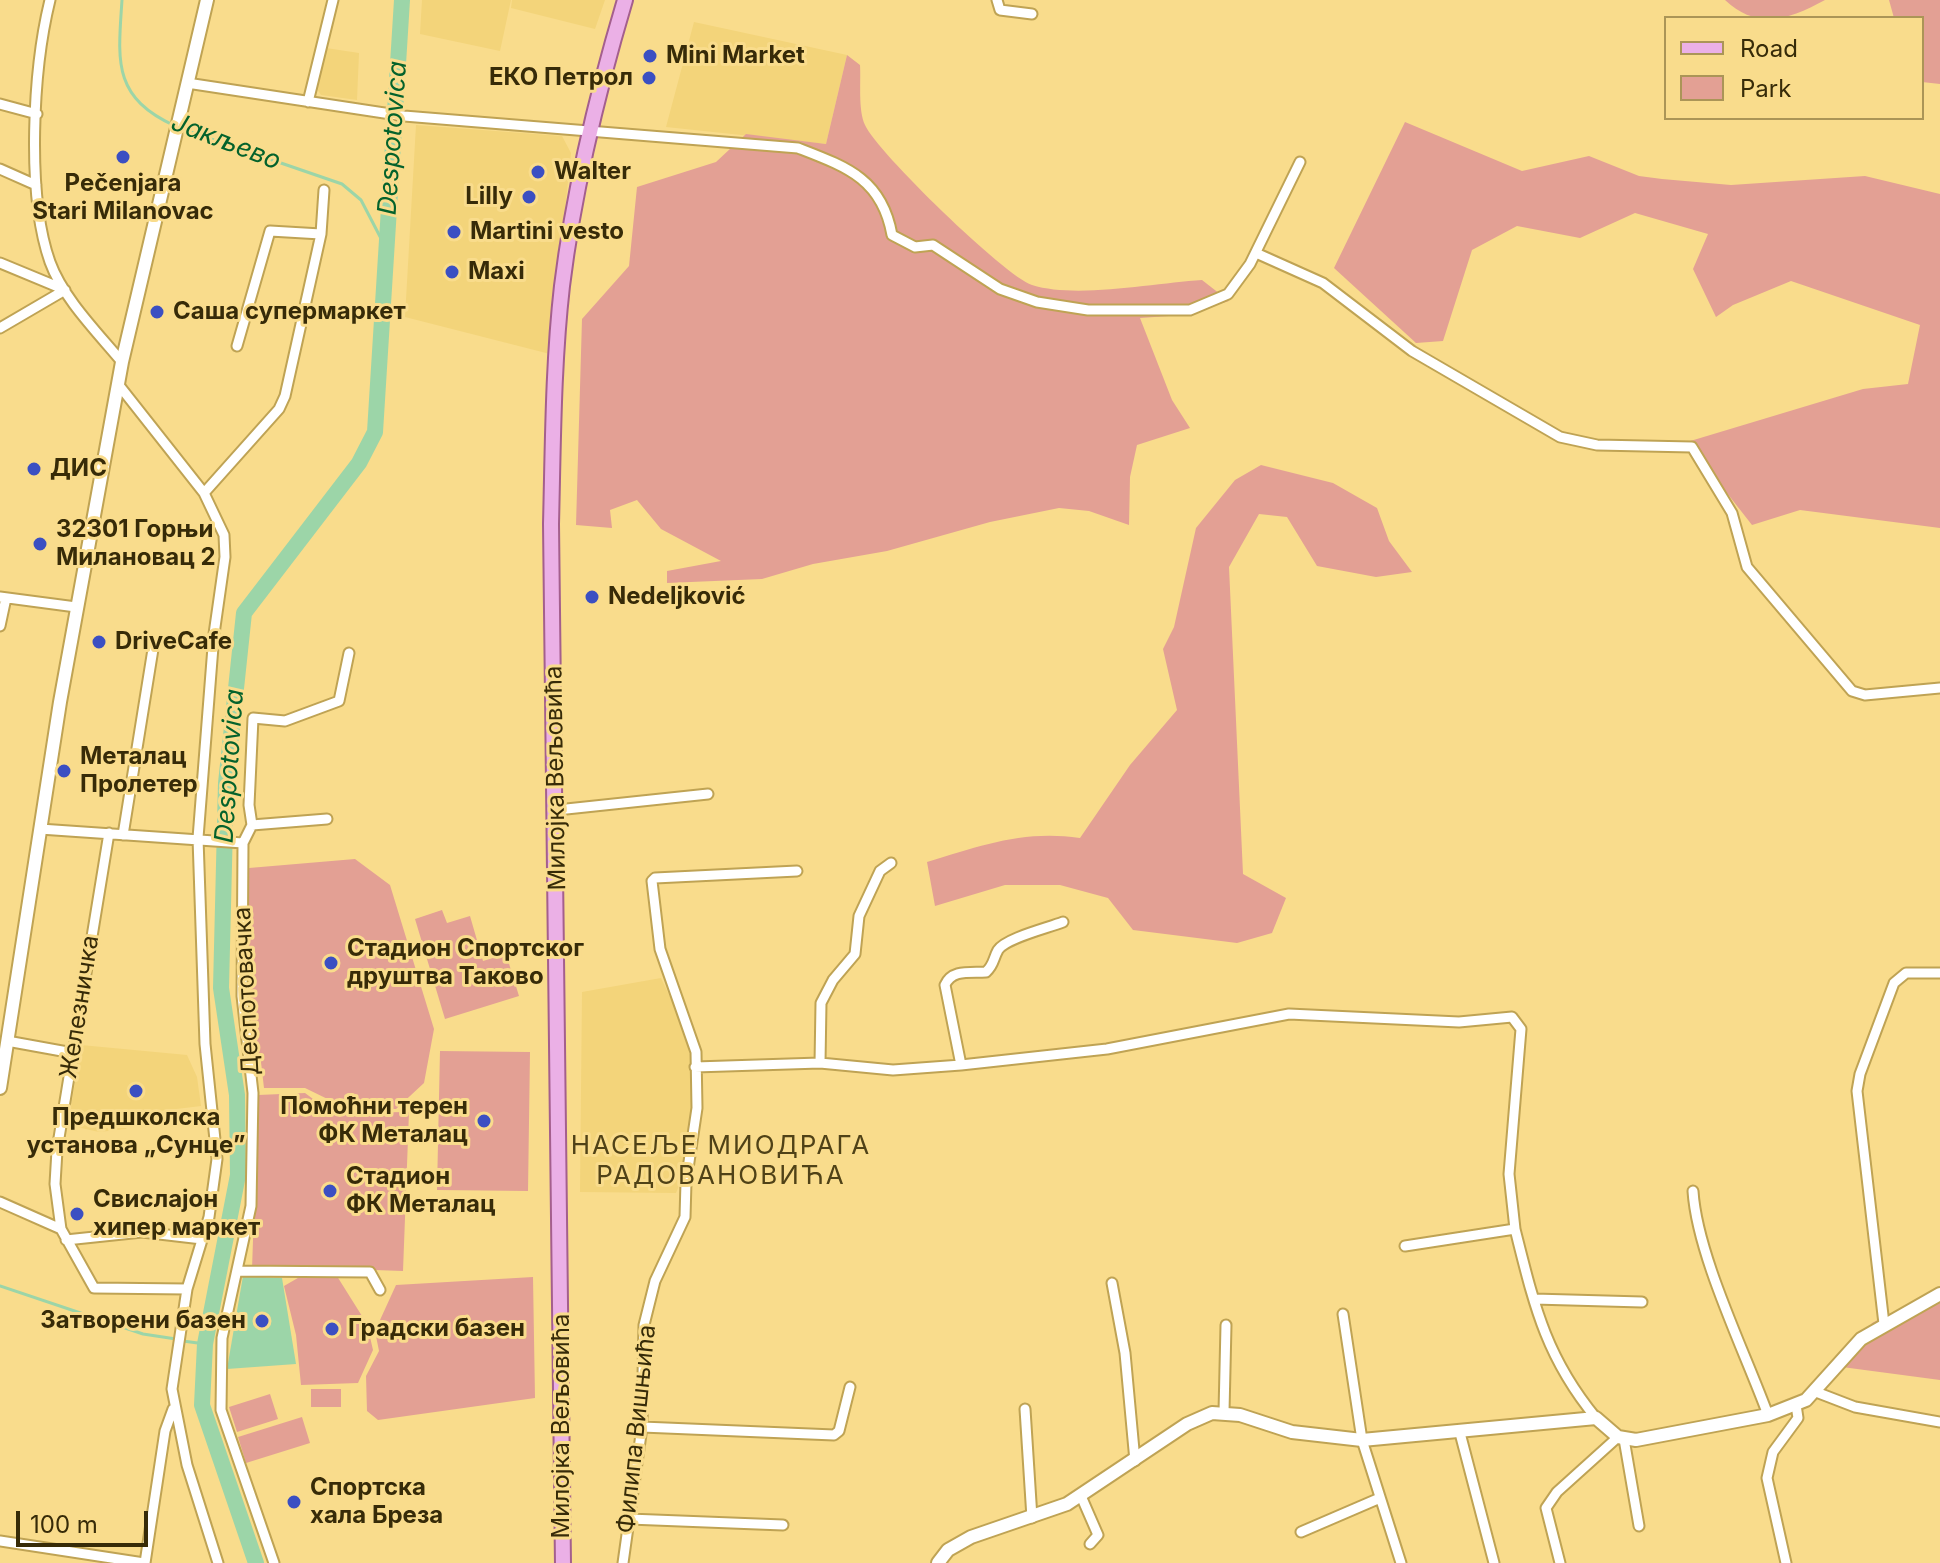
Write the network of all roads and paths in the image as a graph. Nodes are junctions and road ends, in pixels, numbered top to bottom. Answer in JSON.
{"nodes":[{"id":1,"x":50,"y":0,"type":"edge"},
{"id":2,"x":207,"y":0,"type":"edge"},
{"id":3,"x":333,"y":0,"type":"edge"},
{"id":4,"x":625,"y":0,"type":"edge"},
{"id":5,"x":997,"y":0,"type":"edge"},
{"id":6,"x":1032,"y":14,"type":"dead end"},
{"id":7,"x":187,"y":83,"type":"junction"},
{"id":8,"x":308,"y":102,"type":"junction"},
{"id":9,"x":0,"y":104,"type":"edge"},
{"id":10,"x":37,"y":114,"type":"junction"},
{"id":11,"x":588,"y":132,"type":"junction"},
{"id":12,"x":1300,"y":162,"type":"dead end"},
{"id":13,"x":0,"y":169,"type":"edge"},
{"id":14,"x":36,"y":185,"type":"junction"},
{"id":15,"x":324,"y":190,"type":"dead end"},
{"id":16,"x":321,"y":234,"type":"junction"},
{"id":17,"x":1256,"y":253,"type":"junction"},
{"id":18,"x":0,"y":263,"type":"edge"},
{"id":19,"x":65,"y":290,"type":"junction"},
{"id":20,"x":0,"y":328,"type":"edge"},
{"id":21,"x":237,"y":346,"type":"dead end"},
{"id":22,"x":122,"y":362,"type":"junction"},
{"id":23,"x":118,"y":384,"type":"junction"},
{"id":24,"x":204,"y":493,"type":"junction"},
{"id":25,"x":3,"y":598,"type":"edge"},
{"id":26,"x":76,"y":607,"type":"junction"},
{"id":27,"x":0,"y":626,"type":"edge"},
{"id":28,"x":154,"y":643,"type":"dead end"},
{"id":29,"x":349,"y":653,"type":"dead end"},
{"id":30,"x":1940,"y":688,"type":"edge"},
{"id":31,"x":708,"y":794,"type":"dead end"},
{"id":32,"x":557,"y":810,"type":"junction"},
{"id":33,"x":327,"y":819,"type":"dead end"},
{"id":34,"x":252,"y":825,"type":"junction"},
{"id":35,"x":40,"y":829,"type":"junction"},
{"id":36,"x":109,"y":833,"type":"junction"},
{"id":37,"x":123,"y":835,"type":"junction"},
{"id":38,"x":203,"y":839,"type":"junction"},
{"id":39,"x":240,"y":843,"type":"junction"},
{"id":40,"x":891,"y":863,"type":"dead end"},
{"id":41,"x":797,"y":871,"type":"dead end"},
{"id":42,"x":1063,"y":922,"type":"dead end"},
{"id":43,"x":1940,"y":973,"type":"edge"},
{"id":44,"x":4,"y":1048,"type":"edge"},
{"id":45,"x":73,"y":1053,"type":"junction"},
{"id":46,"x":820,"y":1063,"type":"junction"},
{"id":47,"x":961,"y":1065,"type":"junction"},
{"id":48,"x":695,"y":1067,"type":"junction"},
{"id":49,"x":0,"y":1088,"type":"edge"},
{"id":50,"x":1693,"y":1191,"type":"dead end"},
{"id":51,"x":0,"y":1202,"type":"edge"},
{"id":52,"x":61,"y":1229,"type":"junction"},
{"id":53,"x":1515,"y":1229,"type":"junction"},
{"id":54,"x":202,"y":1239,"type":"junction"},
{"id":55,"x":66,"y":1240,"type":"junction"},
{"id":56,"x":1405,"y":1246,"type":"dead end"},
{"id":57,"x":237,"y":1271,"type":"junction"},
{"id":58,"x":1112,"y":1283,"type":"dead end"},
{"id":59,"x":187,"y":1289,"type":"junction"},
{"id":60,"x":380,"y":1290,"type":"dead end"},
{"id":61,"x":1940,"y":1294,"type":"edge"},
{"id":62,"x":1534,"y":1299,"type":"junction"},
{"id":63,"x":1642,"y":1302,"type":"dead end"},
{"id":64,"x":1343,"y":1314,"type":"dead end"},
{"id":65,"x":1884,"y":1324,"type":"junction"},
{"id":66,"x":1226,"y":1325,"type":"dead end"},
{"id":67,"x":850,"y":1387,"type":"dead end"},
{"id":68,"x":1816,"y":1392,"type":"junction"},
{"id":69,"x":1796,"y":1405,"type":"junction"},
{"id":70,"x":174,"y":1408,"type":"junction"},
{"id":71,"x":1025,"y":1409,"type":"dead end"},
{"id":72,"x":1224,"y":1412,"type":"junction"},
{"id":73,"x":1768,"y":1415,"type":"junction"},
{"id":74,"x":1596,"y":1418,"type":"junction"},
{"id":75,"x":1940,"y":1422,"type":"edge"},
{"id":76,"x":642,"y":1427,"type":"junction"},
{"id":77,"x":1460,"y":1433,"type":"junction"},
{"id":78,"x":1621,"y":1438,"type":"junction"},
{"id":79,"x":1362,"y":1440,"type":"junction"},
{"id":80,"x":1135,"y":1461,"type":"junction"},
{"id":81,"x":1081,"y":1496,"type":"junction"},
{"id":82,"x":1380,"y":1498,"type":"junction"},
{"id":83,"x":1032,"y":1518,"type":"junction"},
{"id":84,"x":629,"y":1519,"type":"junction"},
{"id":85,"x":783,"y":1525,"type":"dead end"},
{"id":86,"x":1639,"y":1526,"type":"dead end"},
{"id":87,"x":1301,"y":1532,"type":"dead end"},
{"id":88,"x":0,"y":1541,"type":"edge"},
{"id":89,"x":1090,"y":1544,"type":"dead end"},
{"id":90,"x":145,"y":1563,"type":"edge"},
{"id":91,"x":218,"y":1563,"type":"edge"},
{"id":92,"x":274,"y":1563,"type":"edge"},
{"id":93,"x":563,"y":1563,"type":"edge"},
{"id":94,"x":623,"y":1563,"type":"edge"},
{"id":95,"x":938,"y":1563,"type":"edge"},
{"id":96,"x":1401,"y":1563,"type":"edge"},
{"id":97,"x":1494,"y":1563,"type":"edge"},
{"id":98,"x":1560,"y":1563,"type":"edge"},
{"id":99,"x":1786,"y":1563,"type":"edge"}],
"edges":[{"from":1,"to":10,"type":"street"},
{"from":2,"to":7,"type":"street"},
{"from":3,"to":8,"type":"street"},
{"from":4,"to":11,"type":"main road","name":"Милојка Вељовића"},
{"from":5,"to":6,"type":"street"},
{"from":7,"to":8,"type":"street"},
{"from":7,"to":22,"type":"street"},
{"from":8,"to":11,"type":"street"},
{"from":9,"to":10,"type":"street"},
{"from":10,"to":14,"type":"street"},
{"from":11,"to":17,"type":"street"},
{"from":11,"to":32,"type":"main road","name":"Милојка Вељовића"},
{"from":12,"to":17,"type":"street"},
{"from":13,"to":14,"type":"street"},
{"from":14,"to":19,"type":"street"},
{"from":15,"to":16,"type":"street"},
{"from":16,"to":21,"type":"street"},
{"from":16,"to":24,"type":"street"},
{"from":17,"to":30,"type":"street"},
{"from":18,"to":19,"type":"street"},
{"from":19,"to":20,"type":"street"},
{"from":19,"to":22,"type":"street"},
{"from":22,"to":23,"type":"street"},
{"from":23,"to":24,"type":"street"},
{"from":23,"to":26,"type":"street"},
{"from":24,"to":38,"type":"street"},
{"from":25,"to":26,"type":"street"},
{"from":25,"to":27,"type":"street"},
{"from":26,"to":35,"type":"street"},
{"from":28,"to":37,"type":"street"},
{"from":29,"to":34,"type":"street"},
{"from":31,"to":32,"type":"street"},
{"from":32,"to":93,"type":"main road","name":"Милојка Вељовића"},
{"from":33,"to":34,"type":"street"},
{"from":34,"to":39,"type":"street"},
{"from":35,"to":36,"type":"street"},
{"from":35,"to":44,"type":"street"},
{"from":36,"to":37,"type":"street"},
{"from":36,"to":45,"type":"street","name":"Железничка"},
{"from":37,"to":38,"type":"street"},
{"from":38,"to":39,"type":"street"},
{"from":38,"to":54,"type":"street"},
{"from":39,"to":57,"type":"street","name":"Деспотовачка"},
{"from":40,"to":46,"type":"street"},
{"from":41,"to":48,"type":"street","name":"Филипа Вишњића"},
{"from":42,"to":47,"type":"street"},
{"from":43,"to":65,"type":"street"},
{"from":44,"to":45,"type":"street"},
{"from":44,"to":49,"type":"street"},
{"from":45,"to":52,"type":"street","name":"Железничка"},
{"from":46,"to":47,"type":"street"},
{"from":46,"to":48,"type":"street"},
{"from":47,"to":53,"type":"street"},
{"from":48,"to":76,"type":"street","name":"Филипа Вишњића"},
{"from":50,"to":73,"type":"street"},
{"from":51,"to":52,"type":"street"},
{"from":52,"to":55,"type":"street","name":"Железничка"},
{"from":53,"to":56,"type":"street"},
{"from":53,"to":62,"type":"street"},
{"from":54,"to":55,"type":"street"},
{"from":54,"to":59,"type":"street"},
{"from":55,"to":59,"type":"street","name":"Железничка"},
{"from":57,"to":60,"type":"street"},
{"from":57,"to":92,"type":"street","name":"Деспотовачка"},
{"from":58,"to":80,"type":"street"},
{"from":59,"to":70,"type":"street"},
{"from":61,"to":65,"type":"street"},
{"from":62,"to":63,"type":"street"},
{"from":62,"to":74,"type":"street"},
{"from":64,"to":79,"type":"street"},
{"from":65,"to":68,"type":"street"},
{"from":66,"to":72,"type":"street"},
{"from":67,"to":76,"type":"street"},
{"from":68,"to":69,"type":"street"},
{"from":68,"to":75,"type":"street"},
{"from":69,"to":73,"type":"street"},
{"from":69,"to":99,"type":"street"},
{"from":70,"to":90,"type":"street"},
{"from":70,"to":91,"type":"street"},
{"from":71,"to":83,"type":"street"},
{"from":72,"to":79,"type":"street"},
{"from":72,"to":80,"type":"street"},
{"from":73,"to":78,"type":"street"},
{"from":74,"to":77,"type":"street"},
{"from":74,"to":78,"type":"street"},
{"from":76,"to":84,"type":"street","name":"Филипа Вишњића"},
{"from":77,"to":79,"type":"street"},
{"from":77,"to":97,"type":"street"},
{"from":78,"to":86,"type":"street"},
{"from":78,"to":98,"type":"street"},
{"from":79,"to":82,"type":"street"},
{"from":80,"to":81,"type":"street"},
{"from":81,"to":83,"type":"street"},
{"from":81,"to":89,"type":"street"},
{"from":82,"to":87,"type":"street"},
{"from":82,"to":96,"type":"street"},
{"from":83,"to":95,"type":"street"},
{"from":84,"to":85,"type":"street"},
{"from":84,"to":94,"type":"street","name":"Филипа Вишњића"},
{"from":88,"to":90,"type":"street"}]}
